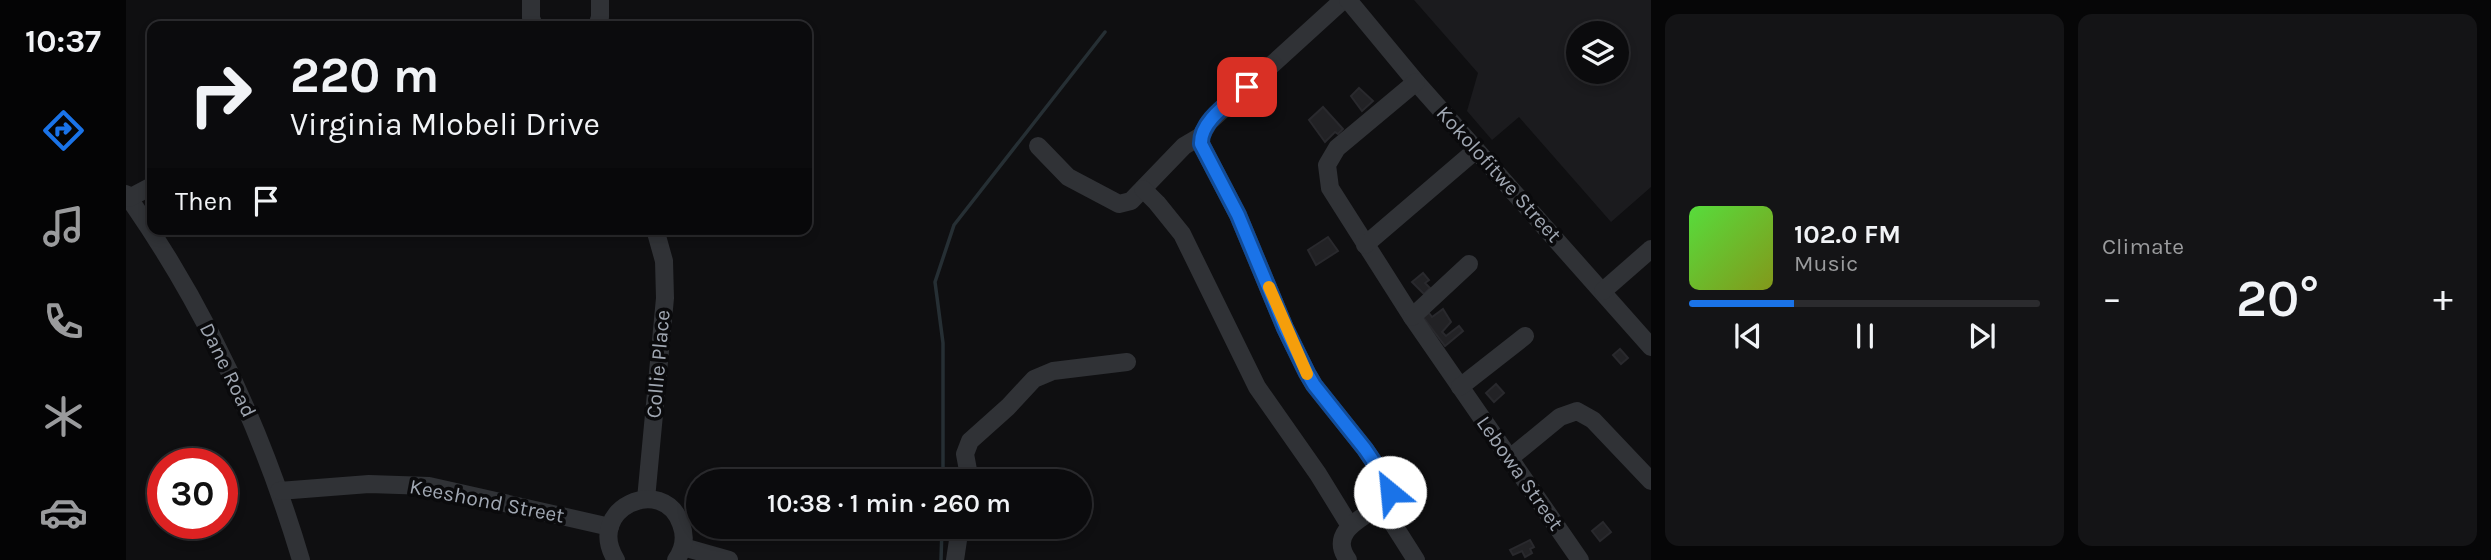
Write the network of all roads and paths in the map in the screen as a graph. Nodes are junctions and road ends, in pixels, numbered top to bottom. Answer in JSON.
{"nodes":[{"id":1,"x":531,"y":0,"type":"edge"},
{"id":2,"x":600,"y":0,"type":"edge"},
{"id":3,"x":1345,"y":0,"type":"edge"},
{"id":4,"x":532,"y":21,"type":"edge"},
{"id":5,"x":599,"y":21,"type":"edge"},
{"id":6,"x":1416,"y":82,"type":"junction"},
{"id":7,"x":1201,"y":136,"type":"junction"},
{"id":8,"x":1038,"y":146,"type":"dead end"},
{"id":9,"x":1476,"y":150,"type":"junction"},
{"id":10,"x":147,"y":188,"type":"edge"},
{"id":11,"x":1143,"y":189,"type":"junction"},
{"id":12,"x":127,"y":196,"type":"edge"},
{"id":13,"x":147,"y":225,"type":"edge"},
{"id":14,"x":154,"y":235,"type":"edge"},
{"id":15,"x":657,"y":235,"type":"edge"},
{"id":16,"x":1365,"y":244,"type":"junction"},
{"id":17,"x":1651,"y":249,"type":"edge"},
{"id":18,"x":1469,"y":264,"type":"dead end"},
{"id":19,"x":1603,"y":290,"type":"junction"},
{"id":20,"x":1412,"y":317,"type":"junction"},
{"id":21,"x":1525,"y":335,"type":"dead end"},
{"id":22,"x":1651,"y":346,"type":"edge"},
{"id":23,"x":1127,"y":362,"type":"dead end"},
{"id":24,"x":1460,"y":387,"type":"junction"},
{"id":25,"x":1510,"y":458,"type":"junction"},
{"id":26,"x":968,"y":469,"type":"edge"},
{"id":27,"x":1651,"y":481,"type":"edge"},
{"id":28,"x":279,"y":491,"type":"junction"},
{"id":29,"x":646,"y":499,"type":"junction"},
{"id":30,"x":1381,"y":505,"type":"junction"},
{"id":31,"x":1350,"y":526,"type":"junction"},
{"id":32,"x":610,"y":527,"type":"junction"},
{"id":33,"x":958,"y":539,"type":"edge"},
{"id":34,"x":680,"y":554,"type":"edge"},
{"id":35,"x":300,"y":560,"type":"edge"},
{"id":36,"x":616,"y":560,"type":"edge"},
{"id":37,"x":730,"y":560,"type":"edge"},
{"id":38,"x":955,"y":560,"type":"edge"},
{"id":39,"x":1348,"y":560,"type":"edge"},
{"id":40,"x":1416,"y":560,"type":"edge"},
{"id":41,"x":1580,"y":560,"type":"edge"}],
"edges":[{"from":1,"to":4,"type":"street"},
{"from":2,"to":5,"type":"street"},
{"from":3,"to":6,"type":"street","name":"Kokolofitwe Street"},
{"from":3,"to":7,"type":"street"},
{"from":6,"to":9,"type":"street","name":"Kokolofitwe Street"},
{"from":6,"to":16,"type":"street","name":"Lebowa Street"},
{"from":7,"to":11,"type":"street"},
{"from":7,"to":30,"type":"street"},
{"from":8,"to":11,"type":"street"},
{"from":9,"to":16,"type":"street"},
{"from":9,"to":19,"type":"street","name":"Kokolofitwe Street"},
{"from":10,"to":12,"type":"street"},
{"from":11,"to":31,"type":"street"},
{"from":12,"to":13,"type":"street","name":"Dane Road"},
{"from":14,"to":28,"type":"street","name":"Dane Road"},
{"from":15,"to":29,"type":"street","name":"Collie Place"},
{"from":16,"to":20,"type":"street","name":"Lebowa Street"},
{"from":17,"to":19,"type":"street"},
{"from":18,"to":20,"type":"street"},
{"from":19,"to":22,"type":"street","name":"Kokolofitwe Street"},
{"from":20,"to":24,"type":"street","name":"Lebowa Street"},
{"from":21,"to":24,"type":"street"},
{"from":23,"to":26,"type":"street"},
{"from":24,"to":25,"type":"street","name":"Lebowa Street"},
{"from":25,"to":27,"type":"street"},
{"from":25,"to":41,"type":"street","name":"Lebowa Street"},
{"from":28,"to":32,"type":"street","name":"Keeshond Street"},
{"from":28,"to":35,"type":"street","name":"Dane Road"},
{"from":29,"to":32,"type":"street"},
{"from":29,"to":34,"type":"street"},
{"from":30,"to":31,"type":"street"},
{"from":30,"to":40,"type":"street"},
{"from":31,"to":39,"type":"street"},
{"from":32,"to":36,"type":"street"},
{"from":33,"to":38,"type":"street"},
{"from":34,"to":37,"type":"street"}]}
